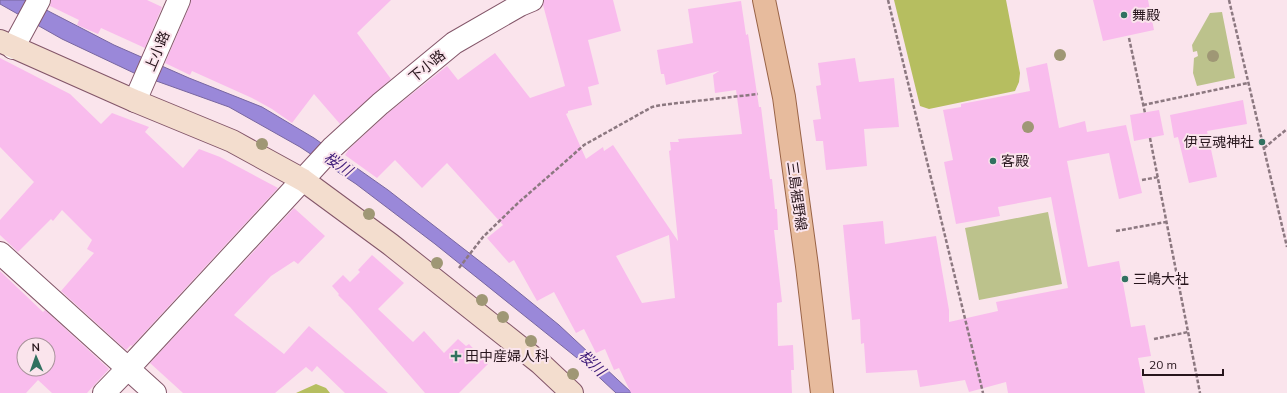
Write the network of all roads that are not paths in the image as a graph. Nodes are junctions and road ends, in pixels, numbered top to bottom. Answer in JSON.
{"nodes":[{"id":1,"x":39,"y":0,"type":"edge"},
{"id":2,"x":179,"y":0,"type":"edge"},
{"id":3,"x":532,"y":0,"type":"edge"},
{"id":4,"x":764,"y":0,"type":"edge"},
{"id":5,"x":7,"y":44,"type":"edge"},
{"id":6,"x":135,"y":101,"type":"junction"},
{"id":7,"x":303,"y":180,"type":"junction"},
{"id":8,"x":0,"y":253,"type":"edge"},
{"id":9,"x":127,"y":369,"type":"junction"},
{"id":10,"x":104,"y":393,"type":"edge"},
{"id":11,"x":155,"y":393,"type":"edge"},
{"id":12,"x":572,"y":393,"type":"edge"},
{"id":13,"x":822,"y":393,"type":"edge"}],
"edges":[{"from":1,"to":5,"type":"street"},
{"from":2,"to":6,"type":"street","name":"上小路"},
{"from":3,"to":7,"type":"street","name":"下小路"},
{"from":4,"to":13,"type":"main road","name":"三島裾野線"},
{"from":5,"to":6,"type":"street"},
{"from":6,"to":7,"type":"street"},
{"from":7,"to":9,"type":"street","name":"下小路"},
{"from":7,"to":12,"type":"street"},
{"from":8,"to":9,"type":"street"},
{"from":9,"to":10,"type":"street","name":"下小路"},
{"from":9,"to":11,"type":"street"}]}
